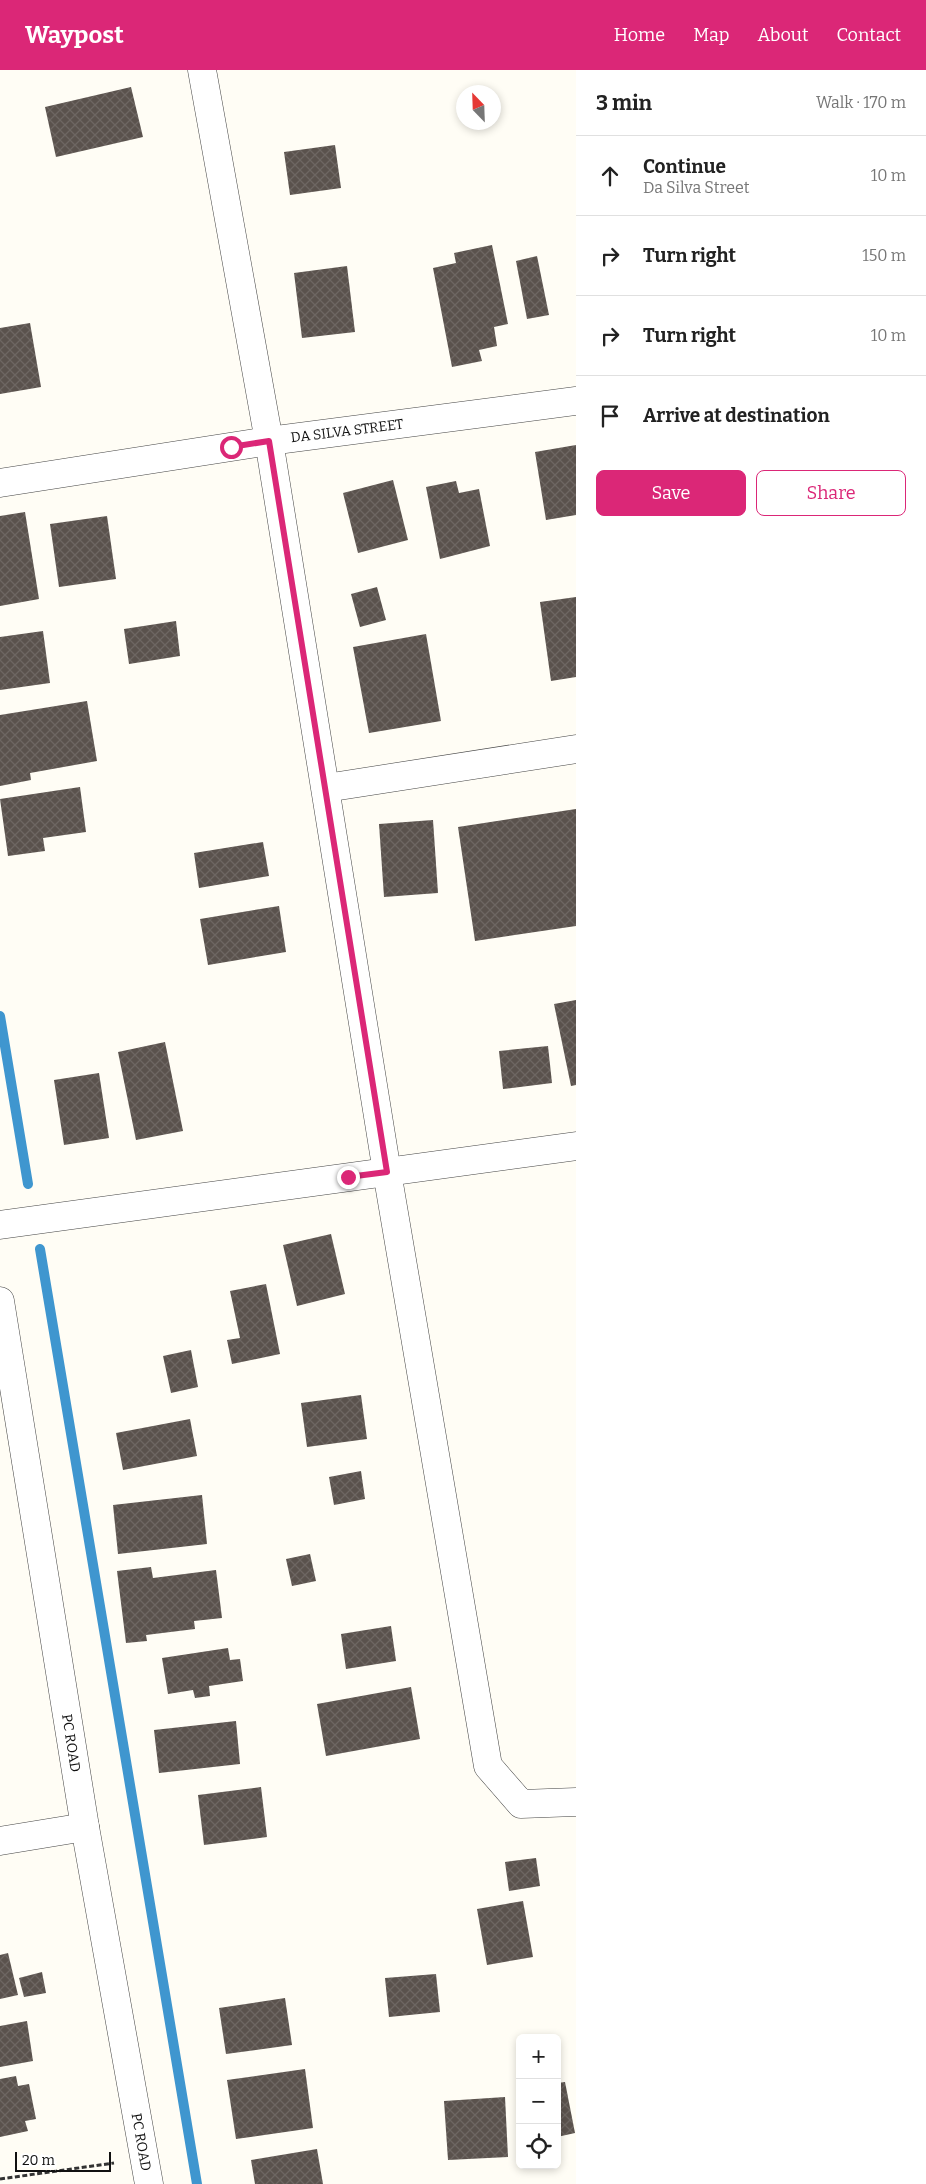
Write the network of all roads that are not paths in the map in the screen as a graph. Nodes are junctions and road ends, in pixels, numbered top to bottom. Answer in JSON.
{"nodes":[{"id":1,"x":202,"y":70,"type":"edge"},
{"id":2,"x":576,"y":401,"type":"edge"},
{"id":3,"x":269,"y":441,"type":"junction"},
{"id":4,"x":0,"y":483,"type":"edge"},
{"id":5,"x":576,"y":749,"type":"edge"},
{"id":6,"x":326,"y":788,"type":"junction"},
{"id":7,"x":576,"y":1146,"type":"edge"},
{"id":8,"x":387,"y":1172,"type":"junction"},
{"id":9,"x":0,"y":1225,"type":"edge"},
{"id":10,"x":0,"y":1301,"type":"edge"},
{"id":11,"x":576,"y":1802,"type":"edge"},
{"id":12,"x":85,"y":1827,"type":"junction"},
{"id":13,"x":0,"y":1841,"type":"edge"},
{"id":14,"x":146,"y":2171,"type":"edge"}],
"edges":[{"from":1,"to":3,"type":"street"},
{"from":2,"to":3,"type":"street","name":"DA SILVA STREET"},
{"from":3,"to":4,"type":"street","name":"DA SILVA STREET"},
{"from":3,"to":6,"type":"street"},
{"from":5,"to":6,"type":"street"},
{"from":6,"to":8,"type":"street"},
{"from":7,"to":8,"type":"street"},
{"from":8,"to":9,"type":"street"},
{"from":8,"to":11,"type":"street"},
{"from":10,"to":12,"type":"street","name":"PC ROAD"},
{"from":12,"to":13,"type":"street"},
{"from":12,"to":14,"type":"street","name":"PC ROAD"}]}
